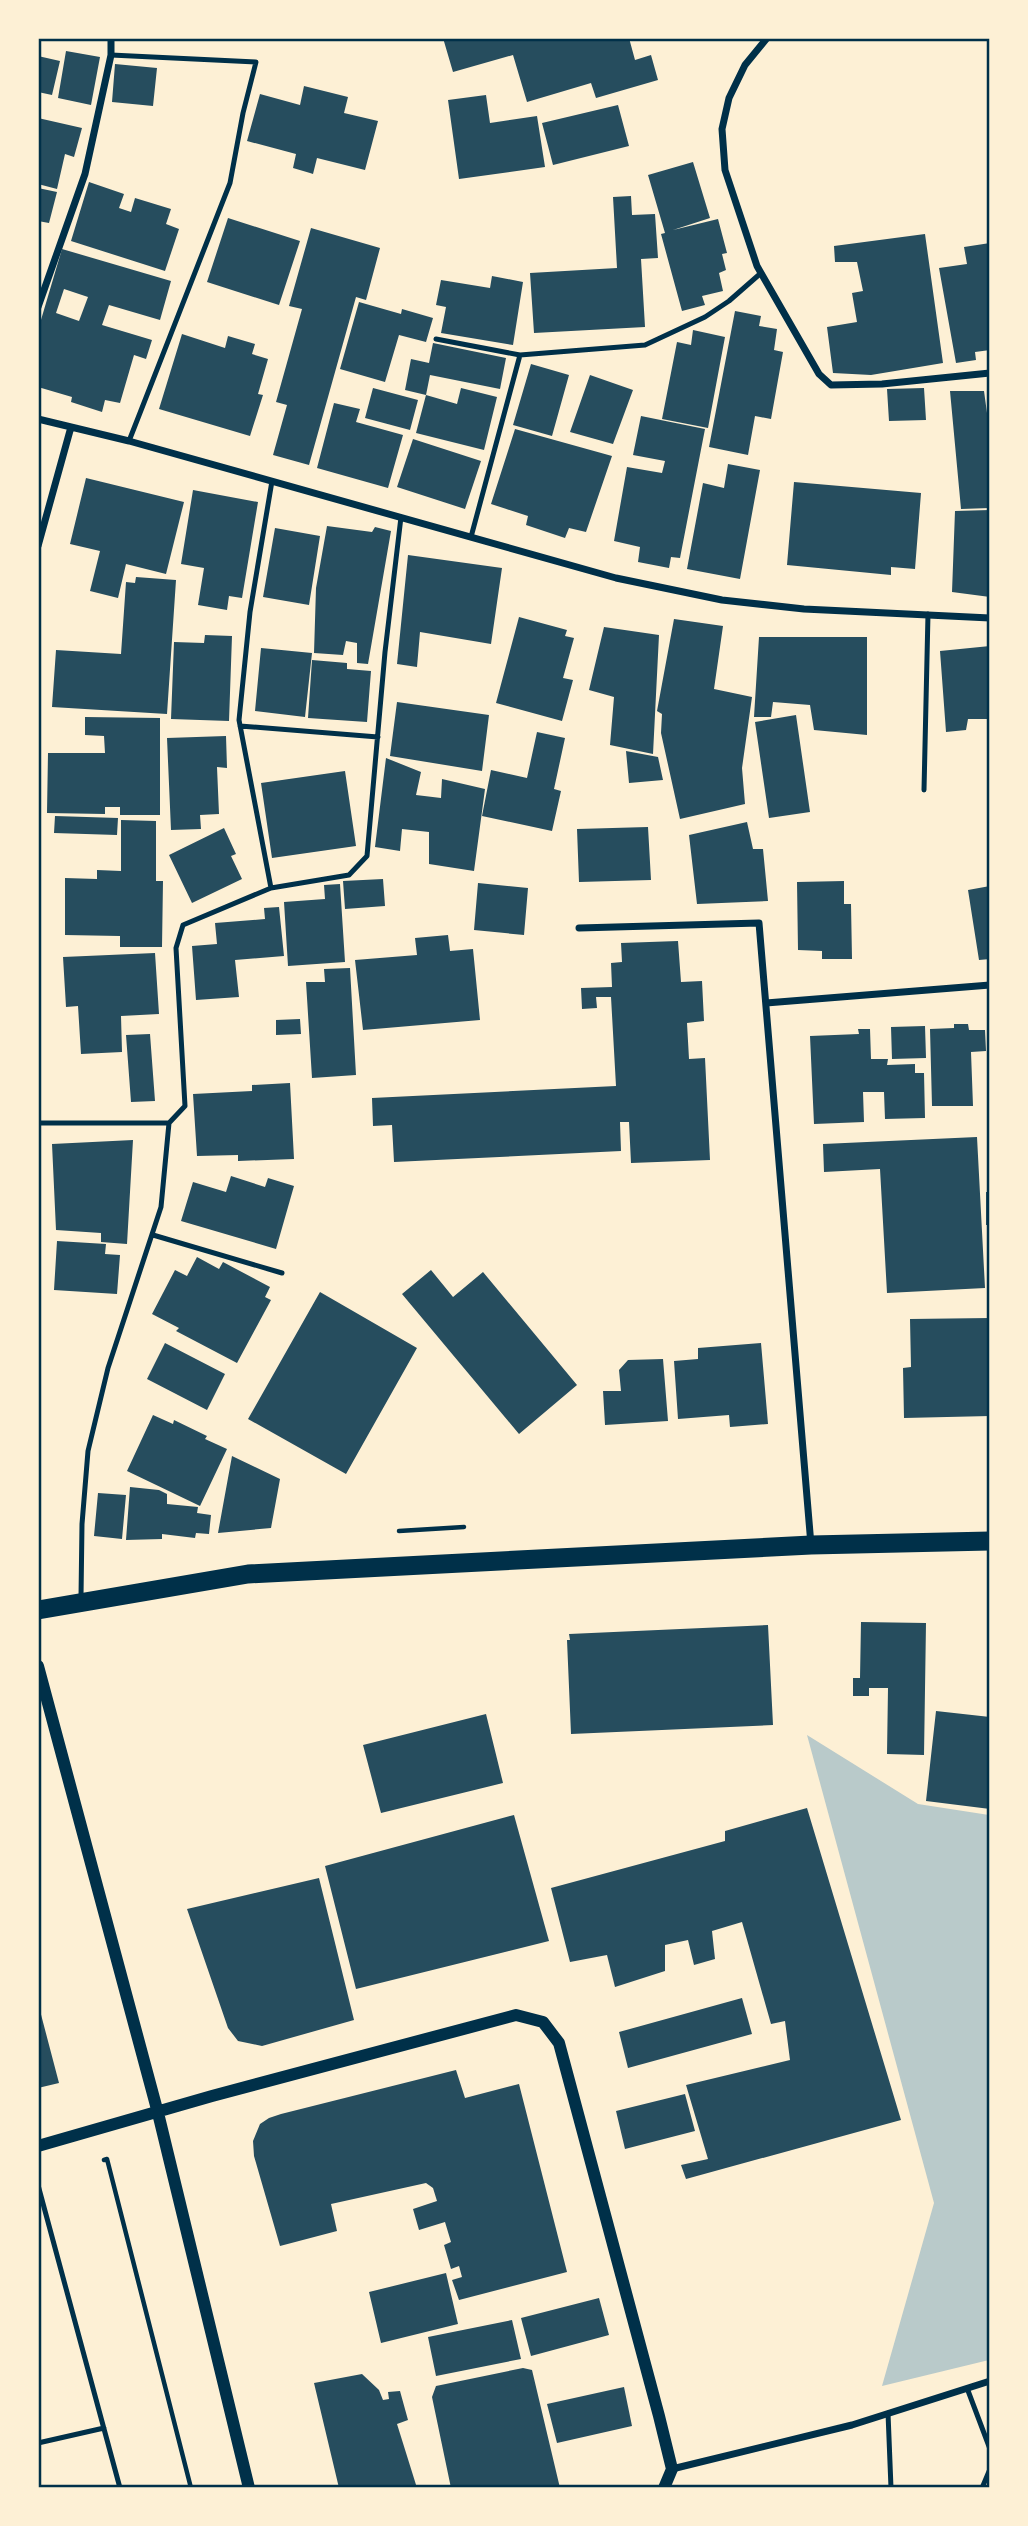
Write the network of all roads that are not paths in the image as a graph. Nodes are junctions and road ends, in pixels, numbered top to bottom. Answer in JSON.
{"nodes":[{"id":1,"x":111,"y":38,"type":"edge"},
{"id":2,"x":753,"y":38,"type":"edge"},
{"id":3,"x":767,"y":38,"type":"edge"},
{"id":4,"x":761,"y":45,"type":"junction"},
{"id":5,"x":111,"y":55,"type":"junction"},
{"id":6,"x":761,"y":273,"type":"junction"},
{"id":7,"x":38,"y":307,"type":"edge"},
{"id":8,"x":436,"y":339,"type":"dead end"},
{"id":9,"x":520,"y":355,"type":"junction"},
{"id":10,"x":989,"y":373,"type":"edge"},
{"id":11,"x":38,"y":419,"type":"edge"},
{"id":12,"x":71,"y":427,"type":"junction"},
{"id":13,"x":130,"y":440,"type":"junction"},
{"id":14,"x":272,"y":481,"type":"junction"},
{"id":15,"x":401,"y":517,"type":"junction"},
{"id":16,"x":471,"y":537,"type":"junction"},
{"id":17,"x":38,"y":546,"type":"edge"},
{"id":18,"x":928,"y":614,"type":"junction"},
{"id":19,"x":989,"y":618,"type":"edge"},
{"id":20,"x":240,"y":726,"type":"junction"},
{"id":21,"x":378,"y":737,"type":"junction"},
{"id":22,"x":924,"y":790,"type":"dead end"},
{"id":23,"x":271,"y":888,"type":"junction"},
{"id":24,"x":579,"y":928,"type":"dead end"},
{"id":25,"x":989,"y":985,"type":"edge"},
{"id":26,"x":766,"y":1003,"type":"junction"},
{"id":27,"x":38,"y":1123,"type":"edge"},
{"id":28,"x":169,"y":1123,"type":"junction"},
{"id":29,"x":153,"y":1235,"type":"junction"},
{"id":30,"x":282,"y":1273,"type":"dead end"},
{"id":31,"x":989,"y":1541,"type":"edge"},
{"id":32,"x":811,"y":1545,"type":"junction"},
{"id":33,"x":81,"y":1602,"type":"junction"},
{"id":34,"x":38,"y":1610,"type":"edge"},
{"id":35,"x":38,"y":1666,"type":"edge"},
{"id":36,"x":158,"y":2113,"type":"junction"},
{"id":37,"x":38,"y":2146,"type":"edge"},
{"id":38,"x":38,"y":2185,"type":"edge"},
{"id":39,"x":989,"y":2381,"type":"edge"},
{"id":40,"x":967,"y":2388,"type":"junction"},
{"id":41,"x":888,"y":2413,"type":"junction"},
{"id":42,"x":104,"y":2428,"type":"junction"},
{"id":43,"x":38,"y":2443,"type":"edge"},
{"id":44,"x":989,"y":2449,"type":"edge"},
{"id":45,"x":672,"y":2469,"type":"junction"},
{"id":46,"x":989,"y":2469,"type":"edge"},
{"id":47,"x":120,"y":2487,"type":"edge"},
{"id":48,"x":249,"y":2487,"type":"edge"},
{"id":49,"x":664,"y":2487,"type":"edge"},
{"id":50,"x":891,"y":2487,"type":"edge"},
{"id":51,"x":982,"y":2487,"type":"edge"}],
"edges":[{"from":1,"to":5,"type":"street"},
{"from":2,"to":4,"type":"street"},
{"from":3,"to":4,"type":"street"},
{"from":4,"to":6,"type":"street"},
{"from":5,"to":7,"type":"street"},
{"from":5,"to":13,"type":"lane"},
{"from":6,"to":9,"type":"lane"},
{"from":6,"to":10,"type":"street"},
{"from":8,"to":9,"type":"lane"},
{"from":9,"to":16,"type":"lane"},
{"from":11,"to":12,"type":"street"},
{"from":12,"to":13,"type":"street"},
{"from":12,"to":17,"type":"street"},
{"from":13,"to":14,"type":"street"},
{"from":14,"to":15,"type":"street"},
{"from":14,"to":20,"type":"lane"},
{"from":15,"to":16,"type":"street"},
{"from":15,"to":21,"type":"lane"},
{"from":16,"to":18,"type":"street"},
{"from":18,"to":19,"type":"street"},
{"from":18,"to":22,"type":"lane"},
{"from":20,"to":21,"type":"lane"},
{"from":20,"to":23,"type":"lane"},
{"from":21,"to":23,"type":"lane"},
{"from":23,"to":28,"type":"lane"},
{"from":24,"to":26,"type":"street"},
{"from":25,"to":26,"type":"street"},
{"from":26,"to":32,"type":"street"},
{"from":27,"to":28,"type":"lane"},
{"from":28,"to":29,"type":"lane"},
{"from":29,"to":30,"type":"lane"},
{"from":29,"to":33,"type":"lane"},
{"from":31,"to":32,"type":"highway"},
{"from":32,"to":33,"type":"highway"},
{"from":33,"to":34,"type":"highway"},
{"from":35,"to":36,"type":"street"},
{"from":36,"to":37,"type":"street"},
{"from":36,"to":45,"type":"street"},
{"from":36,"to":48,"type":"street"},
{"from":38,"to":42,"type":"lane"},
{"from":39,"to":40,"type":"street"},
{"from":40,"to":41,"type":"street"},
{"from":40,"to":44,"type":"lane"},
{"from":41,"to":45,"type":"street"},
{"from":41,"to":50,"type":"lane"},
{"from":42,"to":43,"type":"lane"},
{"from":42,"to":47,"type":"lane"},
{"from":45,"to":49,"type":"street"},
{"from":46,"to":51,"type":"lane"}]}
